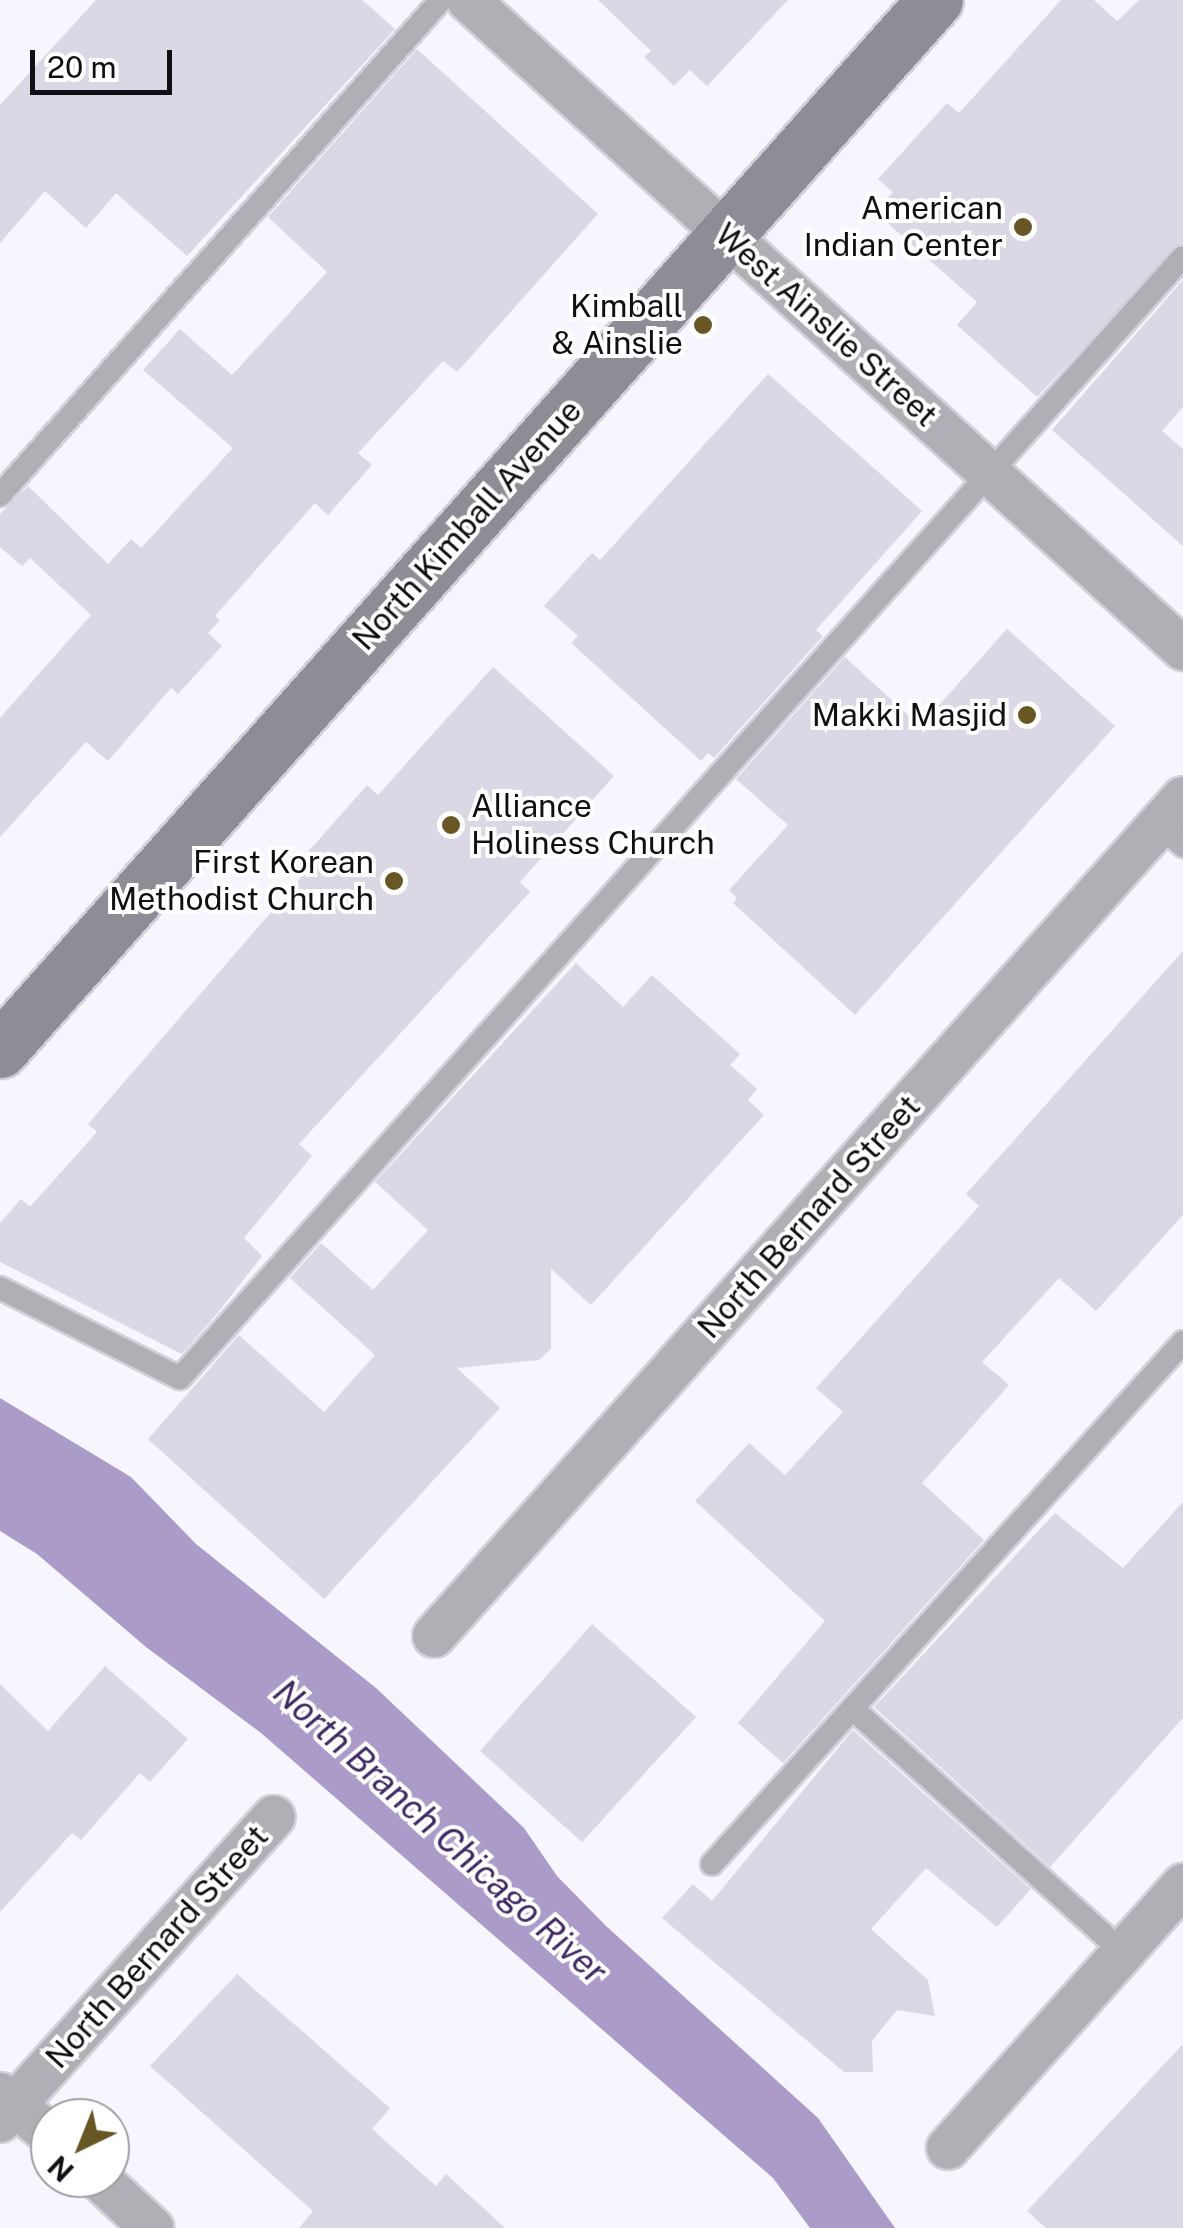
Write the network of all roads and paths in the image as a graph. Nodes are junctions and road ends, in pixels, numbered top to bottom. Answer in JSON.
{"nodes":[{"id":1,"x":441,"y":0,"type":"edge"},
{"id":2,"x":468,"y":0,"type":"edge"},
{"id":3,"x":935,"y":0,"type":"edge"},
{"id":4,"x":726,"y":234,"type":"junction"},
{"id":5,"x":1183,"y":257,"type":"edge"},
{"id":6,"x":990,"y":474,"type":"junction"},
{"id":7,"x":0,"y":496,"type":"edge"},
{"id":8,"x":1183,"y":649,"type":"edge"},
{"id":9,"x":1175,"y":823,"type":"edge"},
{"id":10,"x":0,"y":1050,"type":"edge"},
{"id":11,"x":0,"y":1288,"type":"edge"},
{"id":12,"x":1183,"y":1342,"type":"edge"},
{"id":13,"x":434,"y":1636,"type":"dead end"},
{"id":14,"x":852,"y":1709,"type":"junction"},
{"id":15,"x":274,"y":1817,"type":"dead end"},
{"id":16,"x":712,"y":1864,"type":"dead end"},
{"id":17,"x":1183,"y":1885,"type":"edge"},
{"id":18,"x":1123,"y":1952,"type":"junction"},
{"id":19,"x":5,"y":2106,"type":"edge"},
{"id":20,"x":30,"y":2122,"type":"edge"},
{"id":21,"x":948,"y":2148,"type":"dead end"},
{"id":22,"x":120,"y":2198,"type":"edge"},
{"id":23,"x":152,"y":2228,"type":"edge"}],
"edges":[{"from":1,"to":7,"type":"lane"},
{"from":2,"to":4,"type":"street","name":"West Ainslie Street"},
{"from":3,"to":4,"type":"street","name":"North Kimball Avenue"},
{"from":4,"to":6,"type":"street","name":"West Ainslie Street"},
{"from":4,"to":10,"type":"street","name":"North Kimball Avenue"},
{"from":5,"to":6,"type":"lane"},
{"from":6,"to":8,"type":"street","name":"West Ainslie Street"},
{"from":6,"to":11,"type":"lane"},
{"from":9,"to":13,"type":"street","name":"North Bernard Street"},
{"from":12,"to":14,"type":"lane"},
{"from":14,"to":16,"type":"lane"},
{"from":14,"to":18,"type":"lane"},
{"from":15,"to":19,"type":"street","name":"North Bernard Street"},
{"from":17,"to":18,"type":"street"},
{"from":18,"to":21,"type":"street"},
{"from":19,"to":20,"type":"street"},
{"from":22,"to":23,"type":"street"}]}
